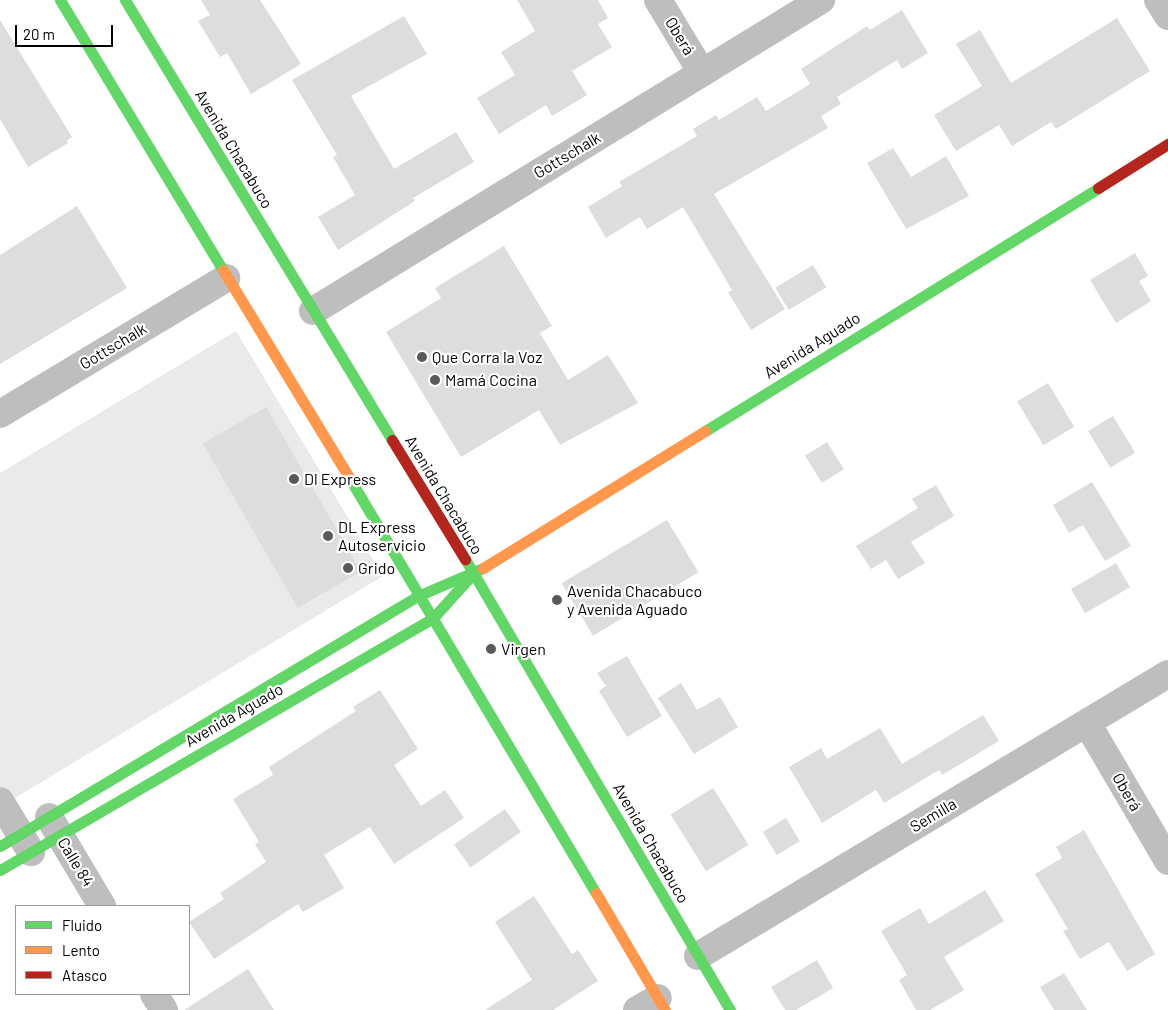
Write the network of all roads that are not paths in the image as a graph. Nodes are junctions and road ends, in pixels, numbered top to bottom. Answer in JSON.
{"nodes":[{"id":1,"x":60,"y":0,"type":"edge"},
{"id":2,"x":125,"y":0,"type":"edge"},
{"id":3,"x":658,"y":0,"type":"edge"},
{"id":4,"x":820,"y":0,"type":"edge"},
{"id":5,"x":1158,"y":0,"type":"edge"},
{"id":6,"x":1168,"y":16,"type":"edge"},
{"id":7,"x":702,"y":73,"type":"junction"},
{"id":8,"x":1168,"y":144,"type":"edge"},
{"id":9,"x":226,"y":278,"type":"junction"},
{"id":10,"x":313,"y":310,"type":"junction"},
{"id":11,"x":0,"y":414,"type":"edge"},
{"id":12,"x":474,"y":574,"type":"junction"},
{"id":13,"x":420,"y":595,"type":"junction"},
{"id":14,"x":432,"y":619,"type":"junction"},
{"id":15,"x":1168,"y":674,"type":"edge"},
{"id":16,"x":1087,"y":723,"type":"junction"},
{"id":17,"x":0,"y":801,"type":"edge"},
{"id":18,"x":54,"y":826,"type":"junction"},
{"id":19,"x":17,"y":844,"type":"edge"},
{"id":20,"x":1168,"y":862,"type":"edge"},
{"id":21,"x":0,"y":870,"type":"edge"},
{"id":22,"x":101,"y":905,"type":"edge"},
{"id":23,"x":698,"y":956,"type":"junction"},
{"id":24,"x":155,"y":995,"type":"edge"},
{"id":25,"x":653,"y":1006,"type":"edge"},
{"id":26,"x":164,"y":1010,"type":"edge"},
{"id":27,"x":730,"y":1010,"type":"edge"}],
"edges":[{"from":1,"to":9,"type":"main road"},
{"from":2,"to":10,"type":"main road","name":"Avenida Chacabuco"},
{"from":3,"to":7,"type":"street","name":"Oberá"},
{"from":4,"to":7,"type":"street","name":"Gottschalk"},
{"from":5,"to":6,"type":"street"},
{"from":7,"to":10,"type":"street","name":"Gottschalk"},
{"from":8,"to":12,"type":"main road","name":"Avenida Aguado"},
{"from":9,"to":11,"type":"street","name":"Gottschalk"},
{"from":9,"to":13,"type":"main road"},
{"from":10,"to":12,"type":"main road","name":"Avenida Chacabuco"},
{"from":12,"to":13,"type":"main road","name":"Avenida Aguado"},
{"from":12,"to":14,"type":"main road","name":"Avenida Aguado"},
{"from":12,"to":23,"type":"main road","name":"Avenida Chacabuco"},
{"from":13,"to":14,"type":"main road"},
{"from":13,"to":18,"type":"main road","name":"Avenida Aguado"},
{"from":14,"to":18,"type":"main road","name":"Avenida Aguado"},
{"from":14,"to":25,"type":"main road"},
{"from":15,"to":16,"type":"street","name":"Semilla"},
{"from":16,"to":20,"type":"street","name":"Oberá"},
{"from":16,"to":23,"type":"street","name":"Semilla"},
{"from":17,"to":19,"type":"street"},
{"from":18,"to":19,"type":"main road","name":"Avenida Aguado"},
{"from":18,"to":19,"type":"main road","name":"Avenida Aguado"},
{"from":18,"to":22,"type":"street","name":"Calle 84"},
{"from":19,"to":21,"type":"main road","name":"Avenida Aguado"},
{"from":23,"to":27,"type":"main road","name":"Avenida Chacabuco"},
{"from":24,"to":26,"type":"street"}]}
